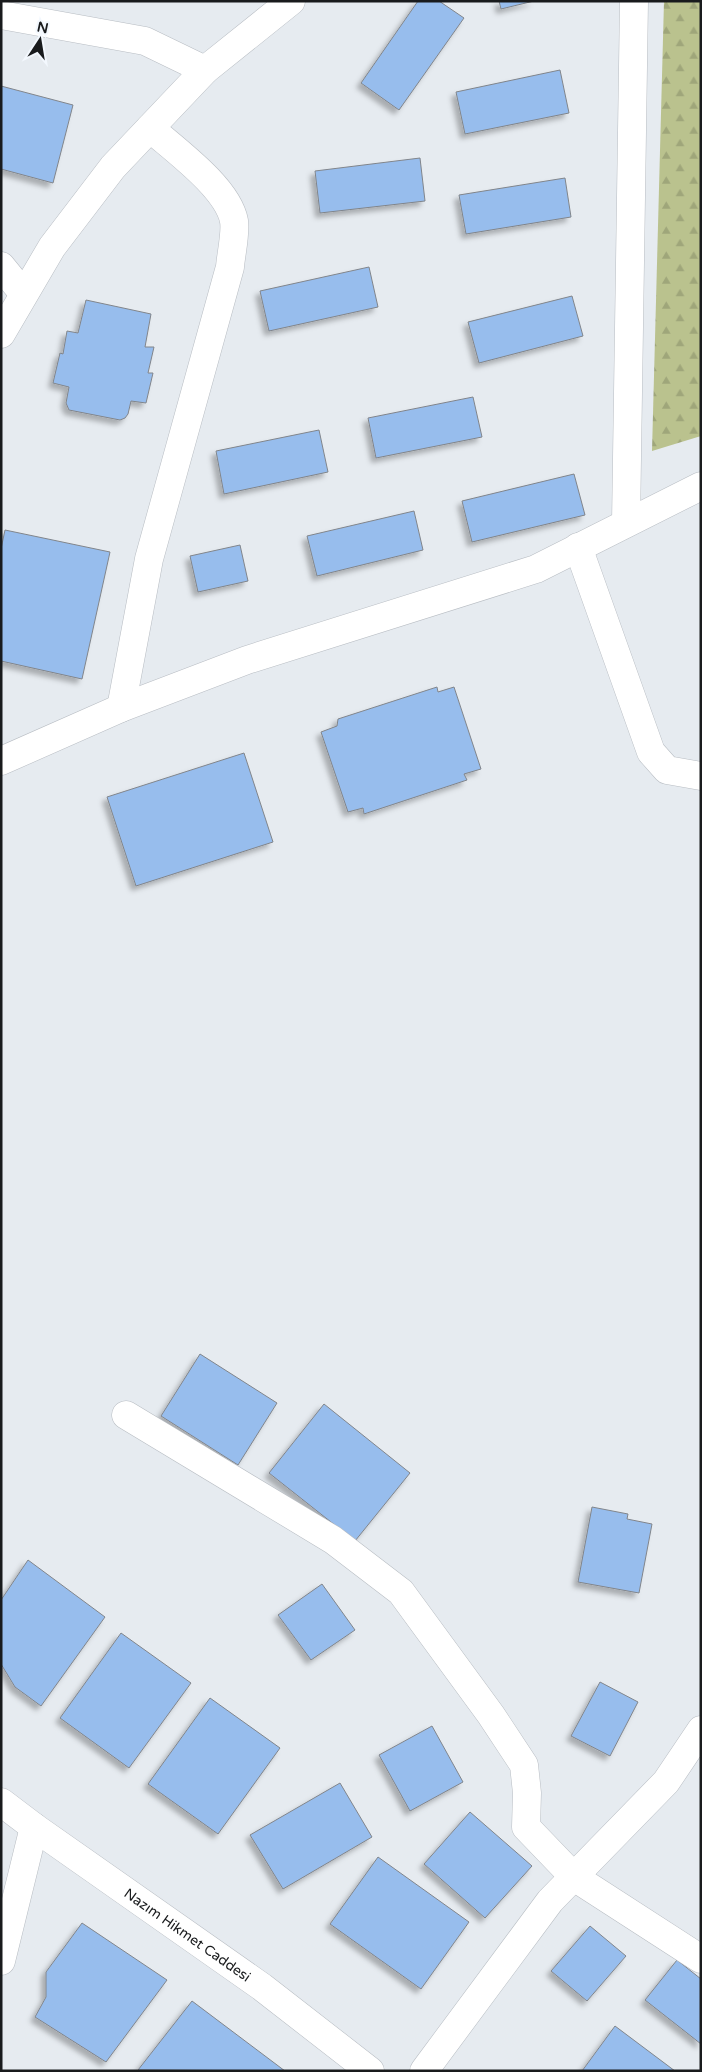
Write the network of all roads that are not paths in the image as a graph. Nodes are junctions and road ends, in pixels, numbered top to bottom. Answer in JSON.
{"nodes":[{"id":1,"x":291,"y":1,"type":"edge"},
{"id":2,"x":634,"y":1,"type":"edge"},
{"id":3,"x":1,"y":15,"type":"edge"},
{"id":4,"x":205,"y":70,"type":"junction"},
{"id":5,"x":150,"y":128,"type":"junction"},
{"id":6,"x":1,"y":266,"type":"edge"},
{"id":7,"x":24,"y":293,"type":"junction"},
{"id":8,"x":1,"y":334,"type":"edge"},
{"id":9,"x":701,"y":486,"type":"edge"},
{"id":10,"x":626,"y":523,"type":"junction"},
{"id":11,"x":578,"y":547,"type":"junction"},
{"id":12,"x":121,"y":708,"type":"junction"},
{"id":13,"x":1,"y":762,"type":"edge"},
{"id":14,"x":701,"y":776,"type":"edge"},
{"id":15,"x":126,"y":1414,"type":"dead end"},
{"id":16,"x":701,"y":1730,"type":"edge"},
{"id":17,"x":1,"y":1802,"type":"edge"},
{"id":18,"x":34,"y":1827,"type":"junction"},
{"id":19,"x":574,"y":1877,"type":"junction"},
{"id":20,"x":701,"y":1959,"type":"edge"},
{"id":21,"x":1,"y":1961,"type":"edge"},
{"id":22,"x":429,"y":2069,"type":"edge"},
{"id":23,"x":370,"y":2071,"type":"edge"}],
"edges":[{"from":1,"to":4,"type":"street"},
{"from":2,"to":10,"type":"street"},
{"from":3,"to":4,"type":"street"},
{"from":4,"to":5,"type":"street"},
{"from":5,"to":7,"type":"street"},
{"from":5,"to":12,"type":"street"},
{"from":6,"to":7,"type":"street"},
{"from":7,"to":8,"type":"street"},
{"from":9,"to":10,"type":"street"},
{"from":10,"to":11,"type":"street"},
{"from":11,"to":12,"type":"street"},
{"from":11,"to":14,"type":"street"},
{"from":12,"to":13,"type":"street"},
{"from":15,"to":19,"type":"street"},
{"from":16,"to":19,"type":"street"},
{"from":17,"to":18,"type":"street","name":"Nazım Hikmet Caddesi"},
{"from":18,"to":21,"type":"street"},
{"from":18,"to":23,"type":"street","name":"Nazım Hikmet Caddesi"},
{"from":19,"to":20,"type":"street"},
{"from":19,"to":22,"type":"street"}]}
